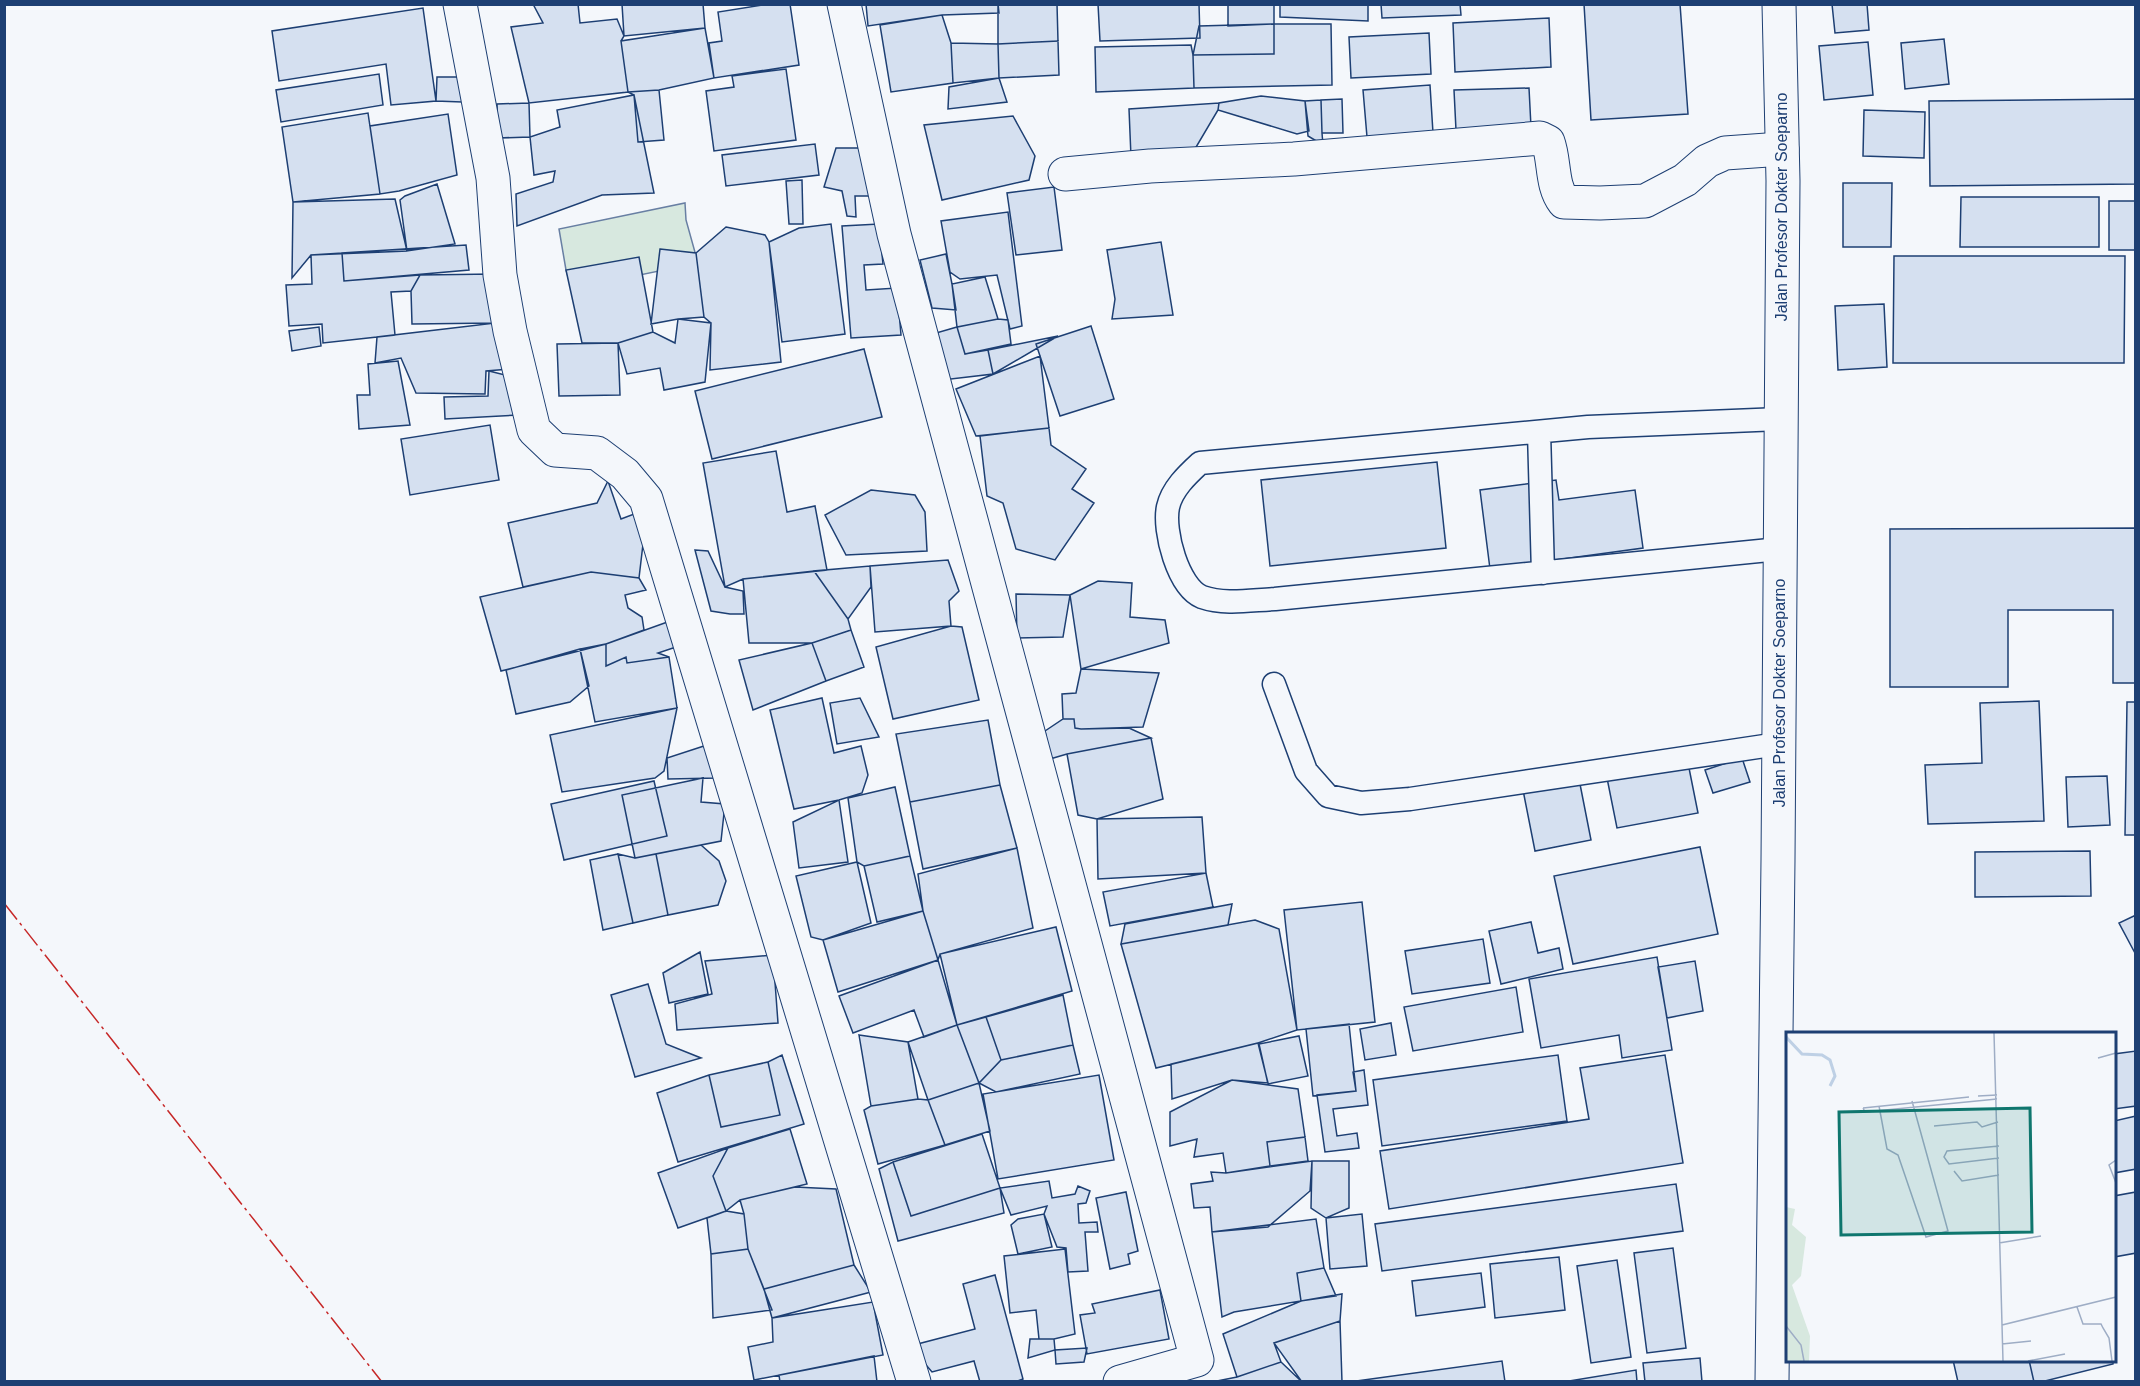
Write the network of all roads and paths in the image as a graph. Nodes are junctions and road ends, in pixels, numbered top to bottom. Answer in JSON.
{"nodes":[{"id":1,"x":459,"y":4,"type":"edge"},
{"id":2,"x":844,"y":4,"type":"edge"},
{"id":3,"x":1779,"y":4,"type":"edge"},
{"id":4,"x":1782,"y":148,"type":"junction"},
{"id":5,"x":1065,"y":174,"type":"dead end"},
{"id":6,"x":1780,"y":419,"type":"junction"},
{"id":7,"x":1539,"y":432,"type":"junction"},
{"id":8,"x":1780,"y":549,"type":"junction"},
{"id":9,"x":1544,"y":573,"type":"junction"},
{"id":10,"x":1274,"y":684,"type":"dead end"},
{"id":11,"x":1778,"y":744,"type":"junction"},
{"id":12,"x":914,"y":1382,"type":"edge"},
{"id":13,"x":1120,"y":1382,"type":"edge"},
{"id":14,"x":1772,"y":1382,"type":"edge"}],
"edges":[{"from":1,"to":12,"type":"street"},
{"from":2,"to":13,"type":"street"},
{"from":3,"to":4,"type":"street","name":"Jalan Profesor Dokter Soeparno"},
{"from":4,"to":5,"type":"street"},
{"from":4,"to":6,"type":"street","name":"Jalan Profesor Dokter Soeparno"},
{"from":6,"to":7,"type":"lane"},
{"from":6,"to":8,"type":"street","name":"Jalan Profesor Dokter Soeparno"},
{"from":7,"to":9,"type":"lane"},
{"from":7,"to":9,"type":"lane"},
{"from":8,"to":9,"type":"lane"},
{"from":8,"to":11,"type":"street","name":"Jalan Profesor Dokter Soeparno"},
{"from":10,"to":11,"type":"lane"},
{"from":11,"to":14,"type":"street","name":"Jalan Profesor Dokter Soeparno"}]}
